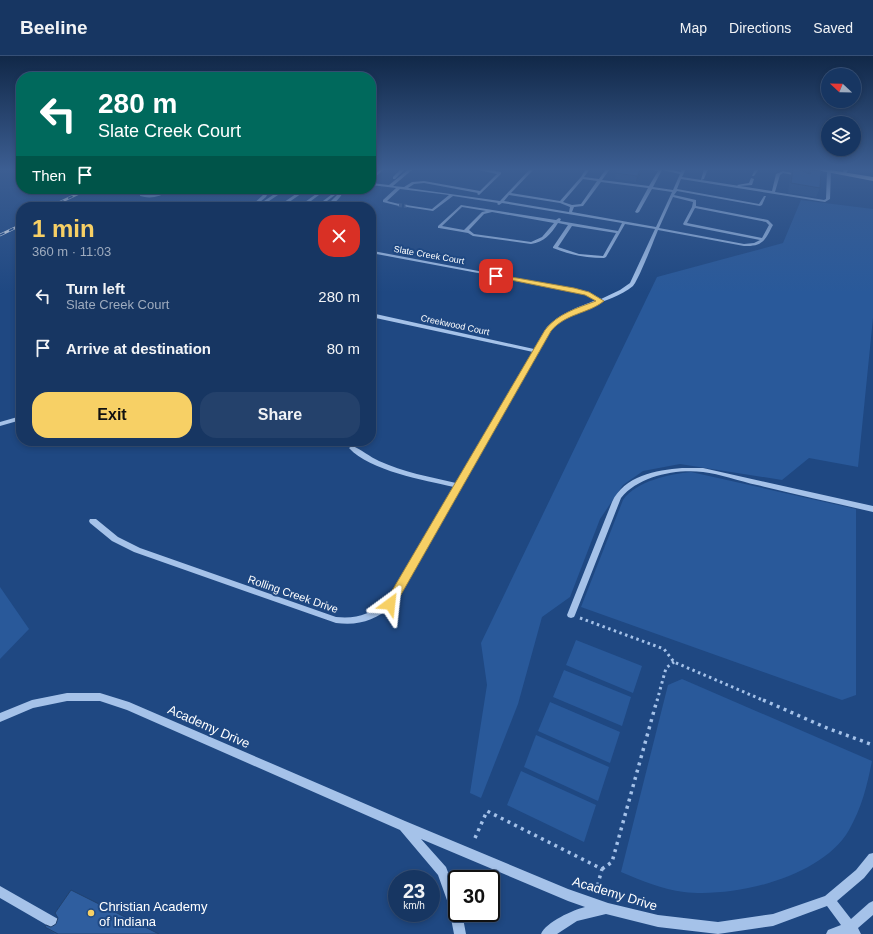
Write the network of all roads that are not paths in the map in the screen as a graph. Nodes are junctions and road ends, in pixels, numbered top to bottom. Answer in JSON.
{"nodes":[{"id":1,"x":457,"y":210,"type":"edge"},
{"id":2,"x":486,"y":210,"type":"edge"},
{"id":3,"x":546,"y":210,"type":"edge"},
{"id":4,"x":571,"y":210,"type":"edge"},
{"id":5,"x":667,"y":210,"type":"edge"},
{"id":6,"x":692,"y":210,"type":"edge"},
{"id":7,"x":710,"y":210,"type":"edge"},
{"id":8,"x":493,"y":211,"type":"junction"},
{"id":9,"x":564,"y":213,"type":"junction"},
{"id":10,"x":570,"y":214,"type":"junction"},
{"id":11,"x":557,"y":222,"type":"junction"},
{"id":12,"x":624,"y":223,"type":"junction"},
{"id":13,"x":571,"y":224,"type":"junction"},
{"id":14,"x":658,"y":228,"type":"junction"},
{"id":15,"x":467,"y":232,"type":"junction"},
{"id":16,"x":619,"y":232,"type":"junction"},
{"id":17,"x":763,"y":239,"type":"junction"},
{"id":18,"x":376,"y":253,"type":"edge"},
{"id":19,"x":601,"y":301,"type":"junction"},
{"id":20,"x":376,"y":317,"type":"edge"},
{"id":21,"x":536,"y":351,"type":"junction"},
{"id":22,"x":16,"y":419,"type":"edge"},
{"id":23,"x":0,"y":424,"type":"edge"},
{"id":24,"x":352,"y":448,"type":"dead end"},
{"id":25,"x":460,"y":486,"type":"junction"},
{"id":26,"x":873,"y":509,"type":"edge"},
{"id":27,"x":93,"y":521,"type":"dead end"},
{"id":28,"x":571,"y":615,"type":"road end"},
{"id":29,"x":0,"y":718,"type":"edge"},
{"id":30,"x":401,"y":825,"type":"junction"},
{"id":31,"x":873,"y":858,"type":"edge"},
{"id":32,"x":0,"y":892,"type":"edge"},
{"id":33,"x":829,"y":900,"type":"junction"},
{"id":34,"x":873,"y":907,"type":"edge"},
{"id":35,"x":608,"y":909,"type":"junction"},
{"id":36,"x":62,"y":927,"type":"edge"},
{"id":37,"x":852,"y":930,"type":"edge"},
{"id":38,"x":460,"y":934,"type":"edge"},
{"id":39,"x":547,"y":934,"type":"edge"},
{"id":40,"x":832,"y":934,"type":"edge"}],
"edges":[{"from":1,"to":15,"type":"street"},
{"from":2,"to":8,"type":"street"},
{"from":3,"to":9,"type":"street"},
{"from":4,"to":10,"type":"street"},
{"from":5,"to":14,"type":"street","name":"Rolling Creek Drive"},
{"from":6,"to":17,"type":"street"},
{"from":7,"to":17,"type":"street"},
{"from":8,"to":11,"type":"street"},
{"from":8,"to":15,"type":"street"},
{"from":9,"to":10,"type":"street"},
{"from":9,"to":11,"type":"street"},
{"from":10,"to":12,"type":"street"},
{"from":11,"to":13,"type":"street"},
{"from":11,"to":15,"type":"street"},
{"from":12,"to":14,"type":"street"},
{"from":12,"to":16,"type":"street"},
{"from":13,"to":16,"type":"street"},
{"from":13,"to":16,"type":"street"},
{"from":14,"to":17,"type":"street"},
{"from":14,"to":19,"type":"street","name":"Rolling Creek Drive"},
{"from":18,"to":19,"type":"street","name":"Slate Creek Court"},
{"from":19,"to":21,"type":"street","name":"Rolling Creek Drive"},
{"from":20,"to":21,"type":"street","name":"Creekwood Court"},
{"from":21,"to":25,"type":"street","name":"Rolling Creek Drive"},
{"from":22,"to":23,"type":"street"},
{"from":24,"to":25,"type":"street"},
{"from":25,"to":27,"type":"street","name":"Rolling Creek Drive"},
{"from":26,"to":28,"type":"street"},
{"from":29,"to":30,"type":"street","name":"Academy Drive"},
{"from":30,"to":35,"type":"street","name":"Academy Drive"},
{"from":30,"to":38,"type":"street","name":"Academy Drive"},
{"from":31,"to":33,"type":"street","name":"Academy Drive"},
{"from":32,"to":36,"type":"street"},
{"from":33,"to":35,"type":"street","name":"Academy Drive"},
{"from":33,"to":37,"type":"street"},
{"from":34,"to":37,"type":"street"},
{"from":35,"to":39,"type":"street"},
{"from":37,"to":40,"type":"street"}]}
